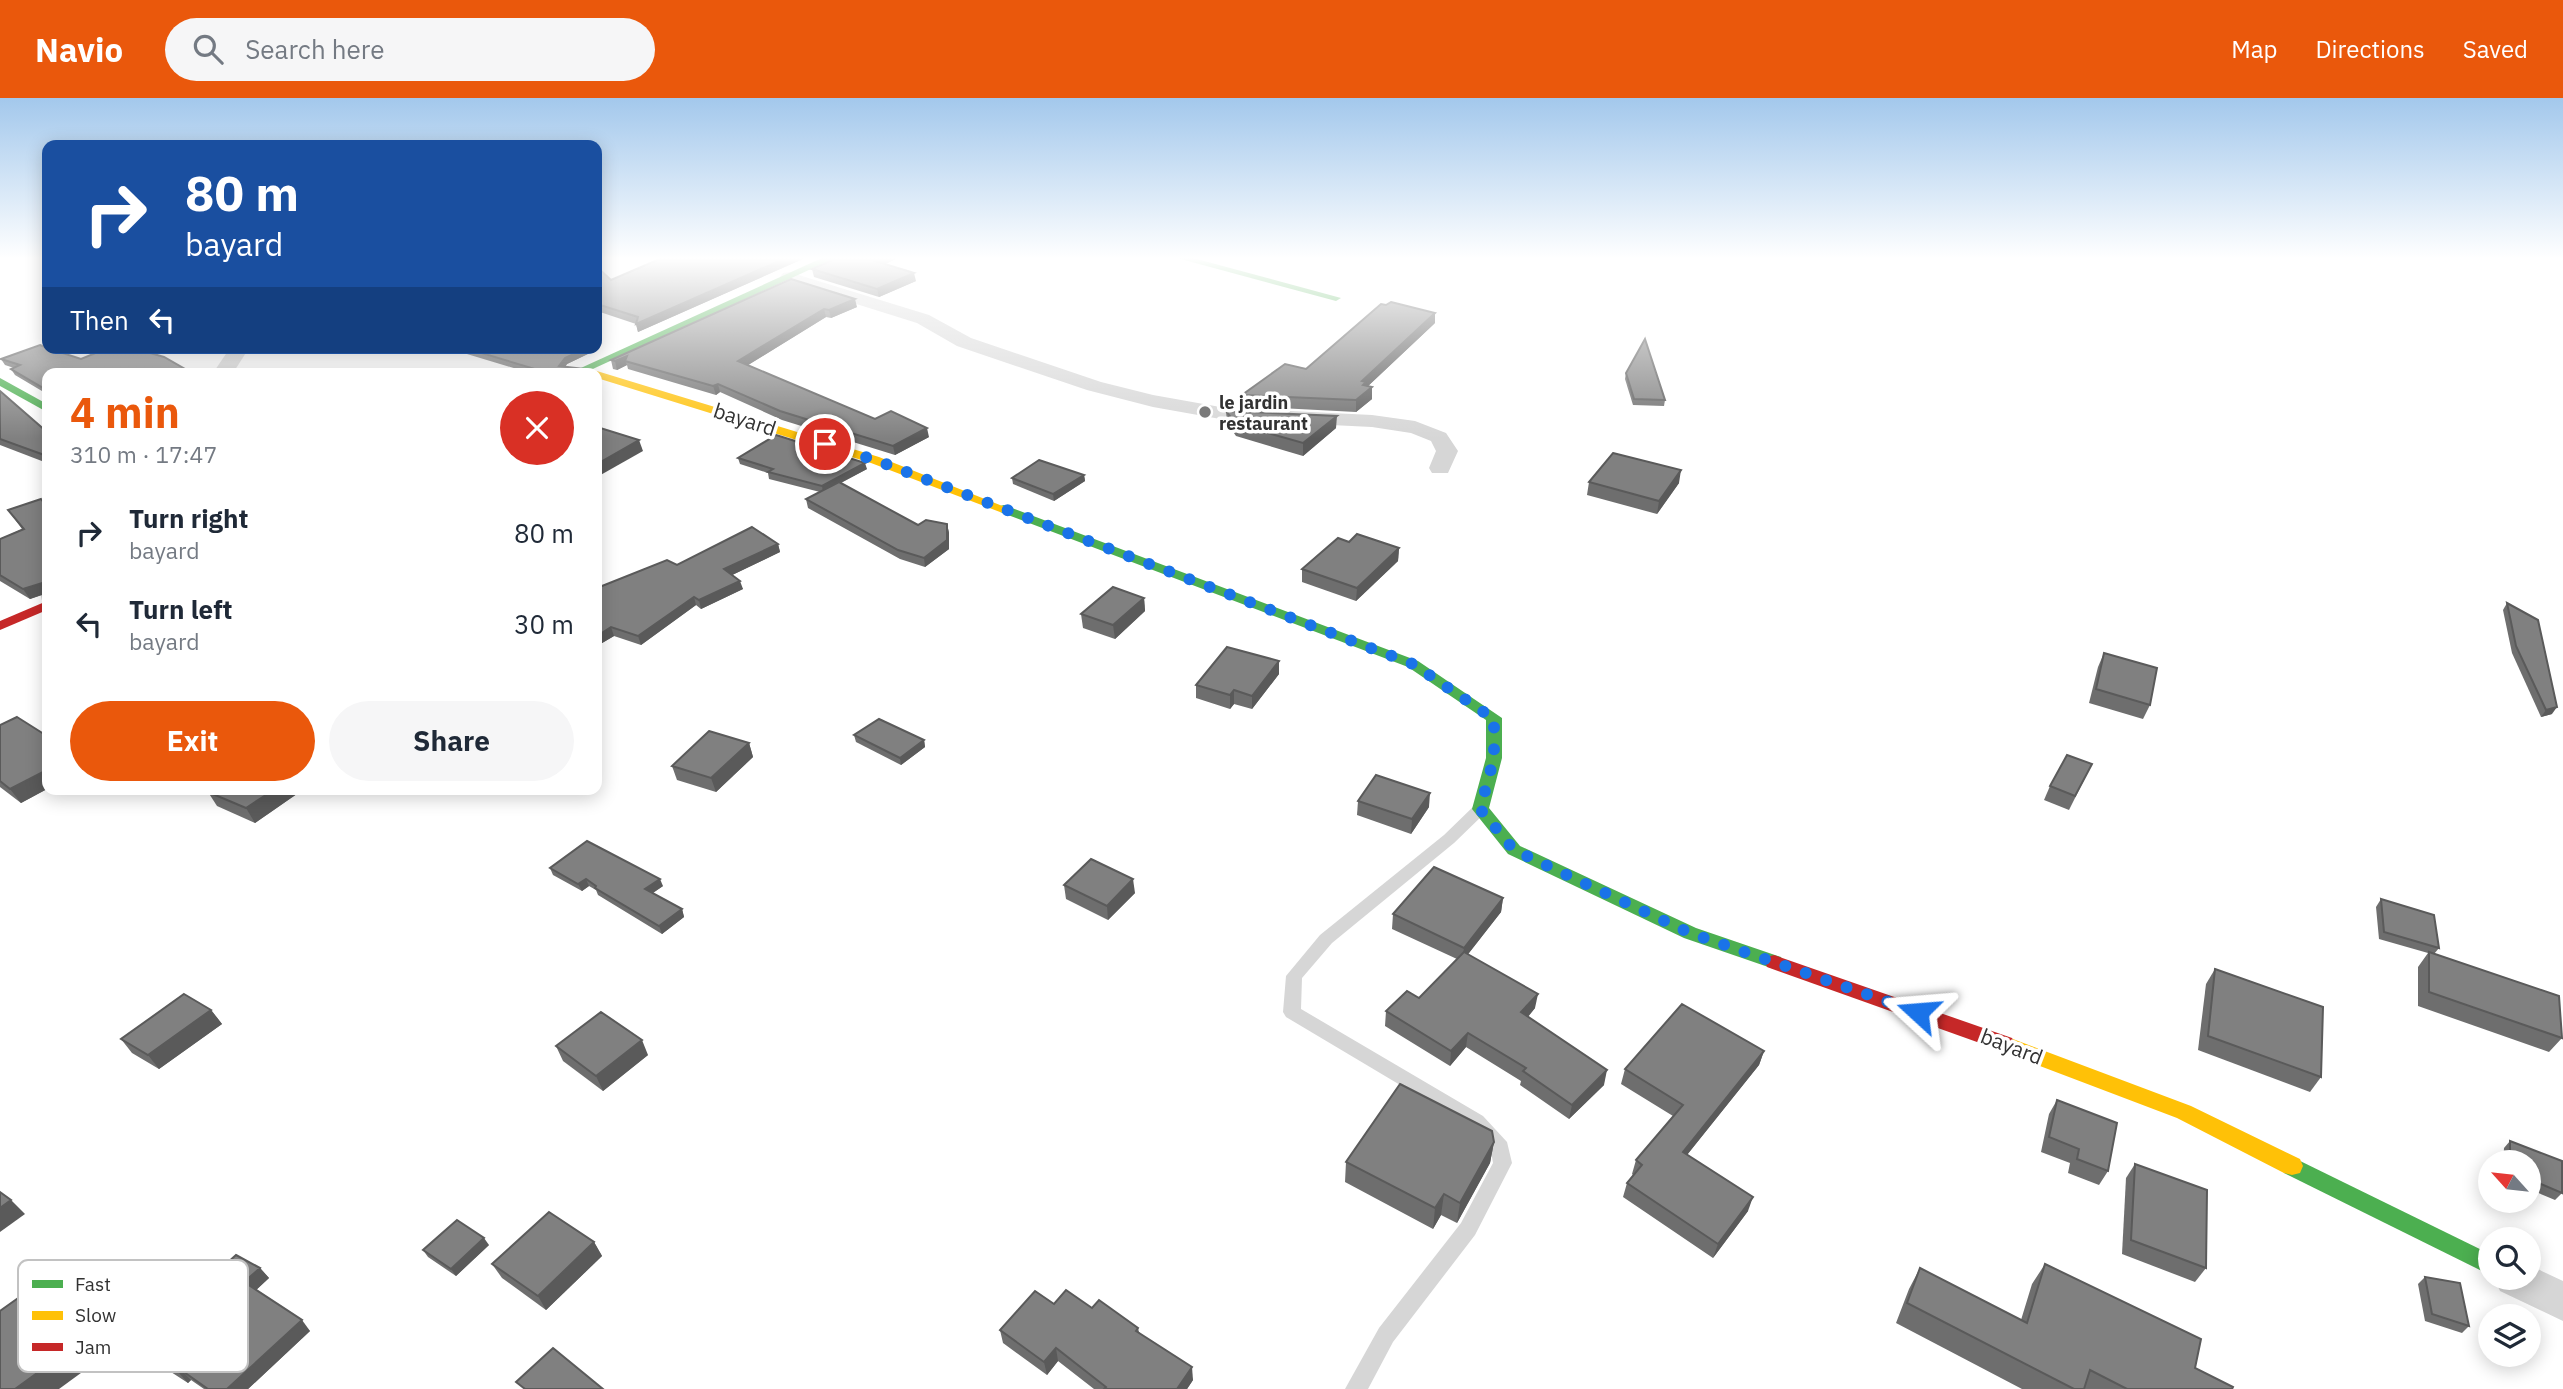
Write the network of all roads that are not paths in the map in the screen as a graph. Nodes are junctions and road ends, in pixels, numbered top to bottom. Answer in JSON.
{"nodes":[{"id":1,"x":697,"y":318,"type":"edge"},
{"id":2,"x":921,"y":318,"type":"edge"},
{"id":3,"x":587,"y":368,"type":"edge"},
{"id":4,"x":602,"y":378,"type":"edge"},
{"id":5,"x":0,"y":381,"type":"edge"},
{"id":6,"x":42,"y":406,"type":"edge"},
{"id":7,"x":1440,"y":468,"type":"dead end"},
{"id":8,"x":42,"y":607,"type":"edge"},
{"id":9,"x":0,"y":626,"type":"edge"},
{"id":10,"x":1480,"y":809,"type":"junction"},
{"id":11,"x":2478,"y":1259,"type":"edge"},
{"id":12,"x":2538,"y":1290,"type":"edge"},
{"id":13,"x":2563,"y":1302,"type":"edge"},
{"id":14,"x":1356,"y":1389,"type":"edge"}],
"edges":[{"from":1,"to":3,"type":"street"},
{"from":2,"to":7,"type":"street"},
{"from":4,"to":10,"type":"street","name":"bayard"},
{"from":5,"to":6,"type":"street"},
{"from":8,"to":9,"type":"street"},
{"from":10,"to":11,"type":"street","name":"bayard"},
{"from":10,"to":14,"type":"lane"},
{"from":12,"to":13,"type":"street"}]}
